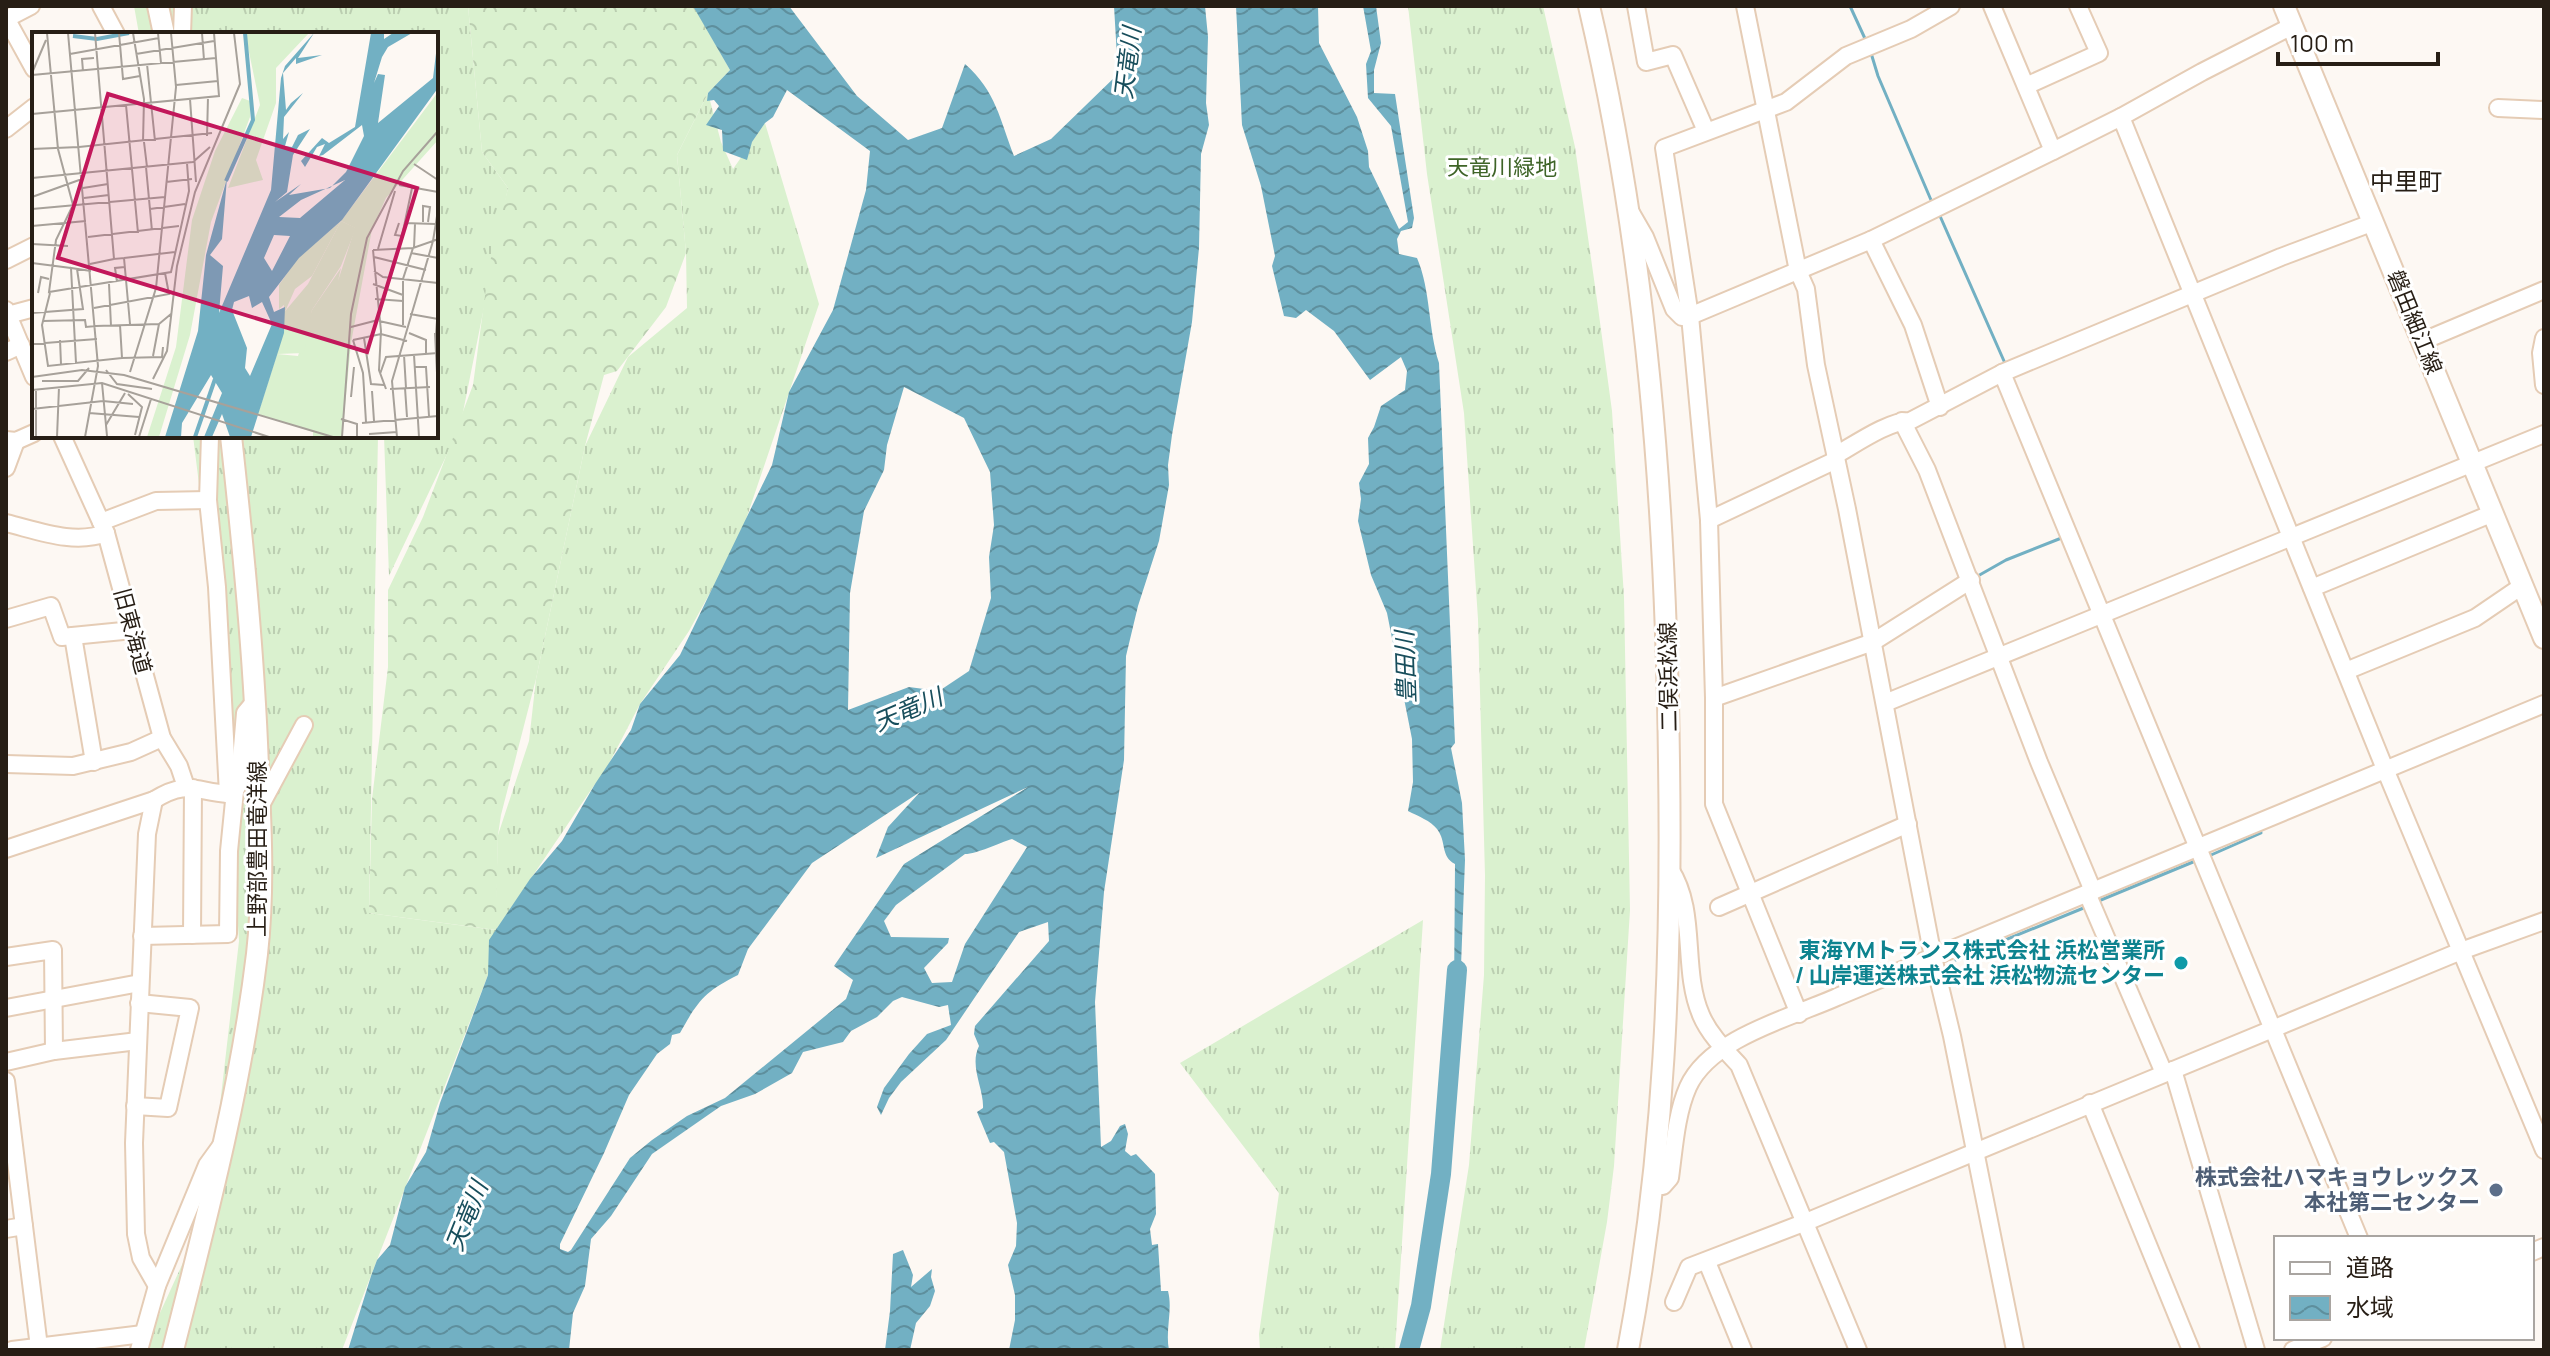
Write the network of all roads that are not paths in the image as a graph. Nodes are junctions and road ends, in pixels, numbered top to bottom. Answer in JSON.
{"nodes":[{"id":1,"x":31,"y":6,"type":"edge"},
{"id":2,"x":101,"y":6,"type":"edge"},
{"id":3,"x":158,"y":6,"type":"edge"},
{"id":4,"x":183,"y":6,"type":"edge"},
{"id":5,"x":1589,"y":6,"type":"edge"},
{"id":6,"x":1636,"y":6,"type":"edge"},
{"id":7,"x":1745,"y":6,"type":"edge"},
{"id":8,"x":1951,"y":6,"type":"edge"},
{"id":9,"x":1992,"y":6,"type":"edge"},
{"id":10,"x":2078,"y":6,"type":"edge"},
{"id":11,"x":2284,"y":6,"type":"edge"},
{"id":12,"x":6,"y":18,"type":"edge"},
{"id":13,"x":2292,"y":26,"type":"junction"},
{"id":14,"x":115,"y":32,"type":"edge"},
{"id":15,"x":164,"y":32,"type":"edge"},
{"id":16,"x":182,"y":32,"type":"edge"},
{"id":17,"x":32,"y":65,"type":"edge"},
{"id":18,"x":2026,"y":86,"type":"junction"},
{"id":19,"x":2498,"y":108,"type":"dead end"},
{"id":20,"x":32,"y":109,"type":"edge"},
{"id":21,"x":1766,"y":109,"type":"junction"},
{"id":22,"x":2544,"y":110,"type":"edge"},
{"id":23,"x":2121,"y":117,"type":"junction"},
{"id":24,"x":6,"y":129,"type":"edge"},
{"id":25,"x":1706,"y":131,"type":"junction"},
{"id":26,"x":2053,"y":151,"type":"junction"},
{"id":27,"x":1628,"y":209,"type":"junction"},
{"id":28,"x":2374,"y":222,"type":"junction"},
{"id":29,"x":1871,"y":240,"type":"junction"},
{"id":30,"x":32,"y":247,"type":"edge"},
{"id":31,"x":6,"y":260,"type":"edge"},
{"id":32,"x":1798,"y":271,"type":"junction"},
{"id":33,"x":2544,"y":290,"type":"edge"},
{"id":34,"x":2192,"y":294,"type":"junction"},
{"id":35,"x":32,"y":308,"type":"edge"},
{"id":36,"x":7,"y":313,"type":"edge"},
{"id":37,"x":1690,"y":316,"type":"junction"},
{"id":38,"x":2544,"y":338,"type":"edge"},
{"id":39,"x":2423,"y":341,"type":"junction"},
{"id":40,"x":13,"y":349,"type":"edge"},
{"id":41,"x":2002,"y":373,"type":"junction"},
{"id":42,"x":32,"y":374,"type":"edge"},
{"id":43,"x":2544,"y":385,"type":"edge"},
{"id":44,"x":1940,"y":407,"type":"junction"},
{"id":45,"x":1902,"y":421,"type":"junction"},
{"id":46,"x":32,"y":434,"type":"edge"},
{"id":47,"x":2544,"y":434,"type":"edge"},
{"id":48,"x":63,"y":438,"type":"edge"},
{"id":49,"x":210,"y":438,"type":"edge"},
{"id":50,"x":231,"y":438,"type":"edge"},
{"id":51,"x":11,"y":441,"type":"edge"},
{"id":52,"x":1836,"y":455,"type":"junction"},
{"id":53,"x":2472,"y":462,"type":"junction"},
{"id":54,"x":6,"y":468,"type":"edge"},
{"id":55,"x":208,"y":500,"type":"junction"},
{"id":56,"x":2493,"y":513,"type":"junction"},
{"id":57,"x":1709,"y":520,"type":"junction"},
{"id":58,"x":6,"y":523,"type":"edge"},
{"id":59,"x":104,"y":528,"type":"junction"},
{"id":60,"x":2291,"y":536,"type":"junction"},
{"id":61,"x":1971,"y":580,"type":"junction"},
{"id":62,"x":2522,"y":586,"type":"junction"},
{"id":63,"x":2312,"y":588,"type":"junction"},
{"id":64,"x":2101,"y":614,"type":"junction"},
{"id":65,"x":6,"y":619,"type":"edge"},
{"id":66,"x":133,"y":630,"type":"junction"},
{"id":67,"x":73,"y":636,"type":"junction"},
{"id":68,"x":2544,"y":638,"type":"edge"},
{"id":69,"x":1873,"y":642,"type":"junction"},
{"id":70,"x":1999,"y":656,"type":"junction"},
{"id":71,"x":2346,"y":671,"type":"junction"},
{"id":72,"x":1714,"y":698,"type":"junction"},
{"id":73,"x":255,"y":701,"type":"junction"},
{"id":74,"x":1885,"y":703,"type":"junction"},
{"id":75,"x":2544,"y":704,"type":"edge"},
{"id":76,"x":304,"y":725,"type":"dead end"},
{"id":77,"x":162,"y":738,"type":"junction"},
{"id":78,"x":94,"y":762,"type":"junction"},
{"id":79,"x":6,"y":764,"type":"edge"},
{"id":80,"x":2385,"y":769,"type":"junction"},
{"id":81,"x":190,"y":787,"type":"junction"},
{"id":82,"x":231,"y":792,"type":"junction"},
{"id":83,"x":154,"y":800,"type":"junction"},
{"id":84,"x":260,"y":807,"type":"junction"},
{"id":85,"x":1908,"y":824,"type":"junction"},
{"id":86,"x":2198,"y":848,"type":"junction"},
{"id":87,"x":6,"y":849,"type":"edge"},
{"id":88,"x":1670,"y":869,"type":"junction"},
{"id":89,"x":1751,"y":893,"type":"junction"},
{"id":90,"x":2091,"y":898,"type":"junction"},
{"id":91,"x":1719,"y":907,"type":"dead end"},
{"id":92,"x":2544,"y":921,"type":"edge"},
{"id":93,"x":192,"y":935,"type":"junction"},
{"id":94,"x":142,"y":936,"type":"junction"},
{"id":95,"x":2461,"y":951,"type":"junction"},
{"id":96,"x":6,"y":957,"type":"edge"},
{"id":97,"x":1933,"y":957,"type":"junction"},
{"id":98,"x":140,"y":983,"type":"junction"},
{"id":99,"x":55,"y":999,"type":"junction"},
{"id":100,"x":139,"y":1003,"type":"junction"},
{"id":101,"x":6,"y":1008,"type":"edge"},
{"id":102,"x":1799,"y":1014,"type":"junction"},
{"id":103,"x":2271,"y":1029,"type":"junction"},
{"id":104,"x":138,"y":1041,"type":"junction"},
{"id":105,"x":1723,"y":1048,"type":"junction"},
{"id":106,"x":54,"y":1051,"type":"junction"},
{"id":107,"x":6,"y":1062,"type":"edge"},
{"id":108,"x":2169,"y":1072,"type":"junction"},
{"id":109,"x":6,"y":1081,"type":"edge"},
{"id":110,"x":2090,"y":1103,"type":"junction"},
{"id":111,"x":135,"y":1106,"type":"junction"},
{"id":112,"x":223,"y":1143,"type":"junction"},
{"id":113,"x":2544,"y":1150,"type":"edge"},
{"id":114,"x":1976,"y":1151,"type":"junction"},
{"id":115,"x":1654,"y":1186,"type":"junction"},
{"id":116,"x":1806,"y":1222,"type":"junction"},
{"id":117,"x":24,"y":1226,"type":"junction"},
{"id":118,"x":6,"y":1229,"type":"edge"},
{"id":119,"x":2358,"y":1236,"type":"edge"},
{"id":120,"x":1707,"y":1262,"type":"junction"},
{"id":121,"x":157,"y":1286,"type":"junction"},
{"id":122,"x":1674,"y":1302,"type":"dead end"},
{"id":123,"x":2318,"y":1340,"type":"edge"},
{"id":124,"x":141,"y":1342,"type":"edge"},
{"id":125,"x":43,"y":1348,"type":"edge"},
{"id":126,"x":12,"y":1350,"type":"edge"},
{"id":127,"x":173,"y":1350,"type":"edge"},
{"id":128,"x":1628,"y":1350,"type":"edge"},
{"id":129,"x":1743,"y":1350,"type":"edge"},
{"id":130,"x":1858,"y":1350,"type":"edge"},
{"id":131,"x":2015,"y":1350,"type":"edge"},
{"id":132,"x":2191,"y":1350,"type":"edge"},
{"id":133,"x":2256,"y":1350,"type":"edge"},
{"id":134,"x":2293,"y":1350,"type":"edge"}],
"edges":[{"from":1,"to":12,"type":"street"},
{"from":2,"to":14,"type":"street"},
{"from":3,"to":15,"type":"main road"},
{"from":4,"to":16,"type":"street"},
{"from":5,"to":27,"type":"main road","name":"二俣浜松線"},
{"from":6,"to":25,"type":"street"},
{"from":7,"to":21,"type":"street"},
{"from":8,"to":21,"type":"street"},
{"from":9,"to":18,"type":"street"},
{"from":10,"to":18,"type":"street"},
{"from":11,"to":13,"type":"main road","name":"磐田細江線"},
{"from":12,"to":17,"type":"street"},
{"from":13,"to":23,"type":"street"},
{"from":13,"to":28,"type":"main road","name":"磐田細江線"},
{"from":18,"to":26,"type":"street"},
{"from":19,"to":22,"type":"street"},
{"from":20,"to":24,"type":"street"},
{"from":21,"to":25,"type":"street"},
{"from":21,"to":32,"type":"street"},
{"from":23,"to":26,"type":"street"},
{"from":23,"to":34,"type":"street"},
{"from":25,"to":37,"type":"street"},
{"from":26,"to":29,"type":"street"},
{"from":27,"to":37,"type":"street"},
{"from":27,"to":88,"type":"main road","name":"二俣浜松線"},
{"from":28,"to":34,"type":"street"},
{"from":28,"to":39,"type":"main road","name":"磐田細江線"},
{"from":29,"to":32,"type":"street"},
{"from":29,"to":44,"type":"street"},
{"from":30,"to":31,"type":"street"},
{"from":32,"to":37,"type":"street"},
{"from":32,"to":52,"type":"street"},
{"from":33,"to":39,"type":"street"},
{"from":34,"to":41,"type":"street"},
{"from":34,"to":60,"type":"street"},
{"from":35,"to":36,"type":"street"},
{"from":36,"to":40,"type":"street"},
{"from":37,"to":57,"type":"street"},
{"from":38,"to":43,"type":"street"},
{"from":39,"to":53,"type":"main road","name":"磐田細江線"},
{"from":40,"to":42,"type":"street"},
{"from":41,"to":44,"type":"street"},
{"from":41,"to":64,"type":"street"},
{"from":44,"to":45,"type":"street"},
{"from":45,"to":52,"type":"street"},
{"from":45,"to":61,"type":"street"},
{"from":46,"to":51,"type":"street"},
{"from":47,"to":53,"type":"street"},
{"from":48,"to":59,"type":"street","name":"旧東海道"},
{"from":49,"to":55,"type":"street"},
{"from":50,"to":73,"type":"main road","name":"上野部豊田竜洋線"},
{"from":51,"to":54,"type":"street"},
{"from":52,"to":57,"type":"street"},
{"from":52,"to":69,"type":"street"},
{"from":53,"to":56,"type":"main road","name":"磐田細江線"},
{"from":53,"to":60,"type":"street"},
{"from":55,"to":59,"type":"street"},
{"from":55,"to":82,"type":"street"},
{"from":56,"to":62,"type":"main road","name":"磐田細江線"},
{"from":56,"to":63,"type":"street"},
{"from":57,"to":72,"type":"street"},
{"from":58,"to":59,"type":"street"},
{"from":59,"to":66,"type":"street","name":"旧東海道"},
{"from":60,"to":63,"type":"street"},
{"from":60,"to":64,"type":"street"},
{"from":61,"to":69,"type":"street"},
{"from":61,"to":70,"type":"street"},
{"from":62,"to":68,"type":"main road","name":"磐田細江線"},
{"from":62,"to":71,"type":"street"},
{"from":63,"to":71,"type":"street"},
{"from":64,"to":70,"type":"street"},
{"from":64,"to":86,"type":"street"},
{"from":65,"to":67,"type":"street"},
{"from":66,"to":67,"type":"street"},
{"from":66,"to":77,"type":"street","name":"旧東海道"},
{"from":67,"to":78,"type":"street"},
{"from":69,"to":72,"type":"street"},
{"from":69,"to":74,"type":"street"},
{"from":70,"to":74,"type":"street"},
{"from":70,"to":90,"type":"street"},
{"from":71,"to":80,"type":"street"},
{"from":72,"to":89,"type":"street"},
{"from":73,"to":82,"type":"street"},
{"from":73,"to":84,"type":"main road","name":"上野部豊田竜洋線"},
{"from":74,"to":85,"type":"street"},
{"from":75,"to":80,"type":"street"},
{"from":76,"to":84,"type":"street"},
{"from":77,"to":78,"type":"street"},
{"from":77,"to":81,"type":"street","name":"旧東海道"},
{"from":78,"to":79,"type":"street"},
{"from":80,"to":86,"type":"street"},
{"from":80,"to":95,"type":"street"},
{"from":81,"to":82,"type":"street"},
{"from":81,"to":83,"type":"street"},
{"from":81,"to":93,"type":"street"},
{"from":82,"to":93,"type":"street"},
{"from":83,"to":87,"type":"street"},
{"from":83,"to":94,"type":"street"},
{"from":84,"to":112,"type":"main road","name":"上野部豊田竜洋線"},
{"from":85,"to":89,"type":"street"},
{"from":85,"to":97,"type":"street"},
{"from":86,"to":90,"type":"street"},
{"from":86,"to":103,"type":"street"},
{"from":88,"to":105,"type":"street"},
{"from":88,"to":115,"type":"main road","name":"二俣浜松線"},
{"from":89,"to":91,"type":"street"},
{"from":89,"to":102,"type":"street"},
{"from":90,"to":97,"type":"street"},
{"from":90,"to":108,"type":"street"},
{"from":92,"to":95,"type":"street"},
{"from":93,"to":94,"type":"street"},
{"from":94,"to":98,"type":"street"},
{"from":95,"to":103,"type":"street"},
{"from":95,"to":113,"type":"street"},
{"from":96,"to":99,"type":"street"},
{"from":97,"to":102,"type":"street"},
{"from":97,"to":114,"type":"street"},
{"from":98,"to":99,"type":"street"},
{"from":98,"to":100,"type":"street"},
{"from":99,"to":101,"type":"street"},
{"from":99,"to":106,"type":"street"},
{"from":100,"to":104,"type":"street"},
{"from":100,"to":111,"type":"street"},
{"from":102,"to":105,"type":"street"},
{"from":103,"to":108,"type":"street"},
{"from":103,"to":119,"type":"street"},
{"from":104,"to":106,"type":"street"},
{"from":104,"to":111,"type":"street"},
{"from":105,"to":115,"type":"street"},
{"from":105,"to":116,"type":"street"},
{"from":106,"to":107,"type":"street"},
{"from":108,"to":110,"type":"street"},
{"from":108,"to":133,"type":"street"},
{"from":109,"to":117,"type":"street"},
{"from":110,"to":114,"type":"street"},
{"from":110,"to":132,"type":"street"},
{"from":111,"to":121,"type":"street"},
{"from":112,"to":121,"type":"street"},
{"from":112,"to":127,"type":"main road","name":"上野部豊田竜洋線"},
{"from":114,"to":116,"type":"street"},
{"from":114,"to":131,"type":"street"},
{"from":115,"to":128,"type":"main road","name":"二俣浜松線"},
{"from":116,"to":120,"type":"street"},
{"from":116,"to":130,"type":"street"},
{"from":117,"to":118,"type":"street"},
{"from":117,"to":125,"type":"street"},
{"from":120,"to":122,"type":"street"},
{"from":120,"to":129,"type":"street"},
{"from":121,"to":124,"type":"street"},
{"from":123,"to":134,"type":"street"},
{"from":124,"to":125,"type":"street"},
{"from":125,"to":126,"type":"street"}]}
